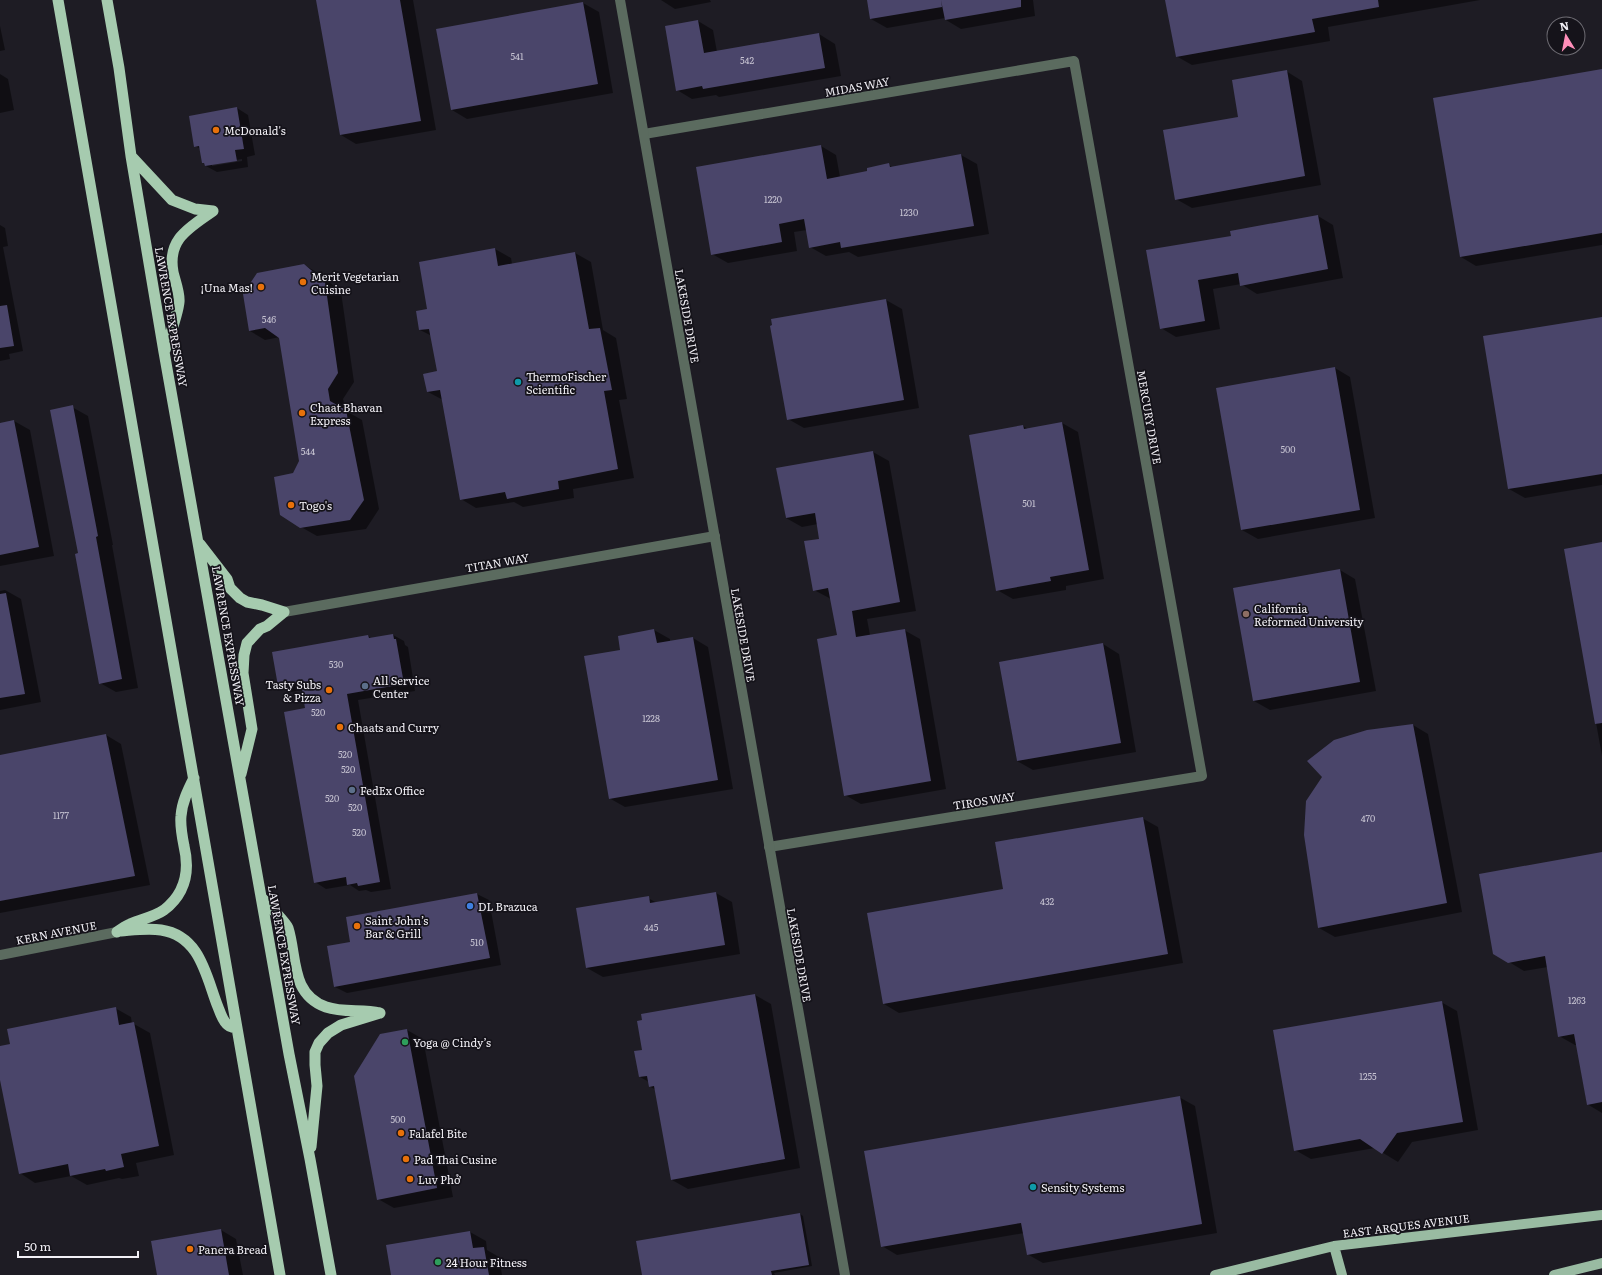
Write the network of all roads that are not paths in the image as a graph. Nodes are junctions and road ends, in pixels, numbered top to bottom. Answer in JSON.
{"nodes":[{"id":1,"x":58,"y":0,"type":"edge"},
{"id":2,"x":107,"y":0,"type":"edge"},
{"id":3,"x":620,"y":0,"type":"edge"},
{"id":4,"x":1074,"y":62,"type":"joint"},
{"id":5,"x":644,"y":134,"type":"junction"},
{"id":6,"x":131,"y":156,"type":"junction"},
{"id":7,"x":164,"y":352,"type":"junction"},
{"id":8,"x":714,"y":536,"type":"junction"},
{"id":9,"x":199,"y":543,"type":"junction"},
{"id":10,"x":284,"y":612,"type":"junction"},
{"id":11,"x":1202,"y":776,"type":"joint"},
{"id":12,"x":194,"y":778,"type":"junction"},
{"id":13,"x":240,"y":779,"type":"junction"},
{"id":14,"x":769,"y":847,"type":"junction"},
{"id":15,"x":262,"y":898,"type":"junction"},
{"id":16,"x":117,"y":932,"type":"junction"},
{"id":17,"x":0,"y":955,"type":"edge"},
{"id":18,"x":237,"y":1028,"type":"junction"},
{"id":19,"x":310,"y":1159,"type":"junction"},
{"id":20,"x":1602,"y":1215,"type":"edge"},
{"id":21,"x":1334,"y":1246,"type":"junction"},
{"id":22,"x":1602,"y":1263,"type":"edge"},
{"id":23,"x":280,"y":1275,"type":"edge"},
{"id":24,"x":331,"y":1275,"type":"edge"},
{"id":25,"x":845,"y":1275,"type":"edge"},
{"id":26,"x":1215,"y":1275,"type":"edge"},
{"id":27,"x":1342,"y":1275,"type":"edge"},
{"id":28,"x":1554,"y":1275,"type":"edge"}],
"edges":[{"from":1,"to":12,"type":"highway"},
{"from":2,"to":6,"type":"highway","name":"LAWRENCE EXPRESSWAY"},
{"from":3,"to":5,"type":"street","name":"LAKESIDE DRIVE"},
{"from":4,"to":5,"type":"street","name":"MIDAS WAY"},
{"from":4,"to":11,"type":"street","name":"MERCURY DRIVE"},
{"from":5,"to":8,"type":"street","name":"LAKESIDE DRIVE"},
{"from":6,"to":7,"type":"highway","name":"LAWRENCE EXPRESSWAY"},
{"from":6,"to":7,"type":"highway"},
{"from":7,"to":9,"type":"highway","name":"LAWRENCE EXPRESSWAY"},
{"from":8,"to":10,"type":"street","name":"TITAN WAY"},
{"from":8,"to":14,"type":"street","name":"LAKESIDE DRIVE"},
{"from":9,"to":10,"type":"highway"},
{"from":9,"to":13,"type":"highway","name":"LAWRENCE EXPRESSWAY"},
{"from":10,"to":13,"type":"highway"},
{"from":11,"to":14,"type":"street","name":"TIROS WAY"},
{"from":12,"to":16,"type":"highway"},
{"from":12,"to":18,"type":"highway"},
{"from":13,"to":15,"type":"highway","name":"LAWRENCE EXPRESSWAY"},
{"from":14,"to":25,"type":"street","name":"LAKESIDE DRIVE"},
{"from":15,"to":19,"type":"highway","name":"LAWRENCE EXPRESSWAY"},
{"from":15,"to":19,"type":"highway"},
{"from":16,"to":17,"type":"street","name":"KERN AVENUE"},
{"from":16,"to":18,"type":"highway"},
{"from":18,"to":23,"type":"highway"},
{"from":19,"to":24,"type":"highway","name":"LAWRENCE EXPRESSWAY"},
{"from":20,"to":21,"type":"main road","name":"EAST ARQUES AVENUE"},
{"from":21,"to":26,"type":"main road","name":"EAST ARQUES AVENUE"},
{"from":21,"to":27,"type":"main road"},
{"from":22,"to":28,"type":"main road"}]}
